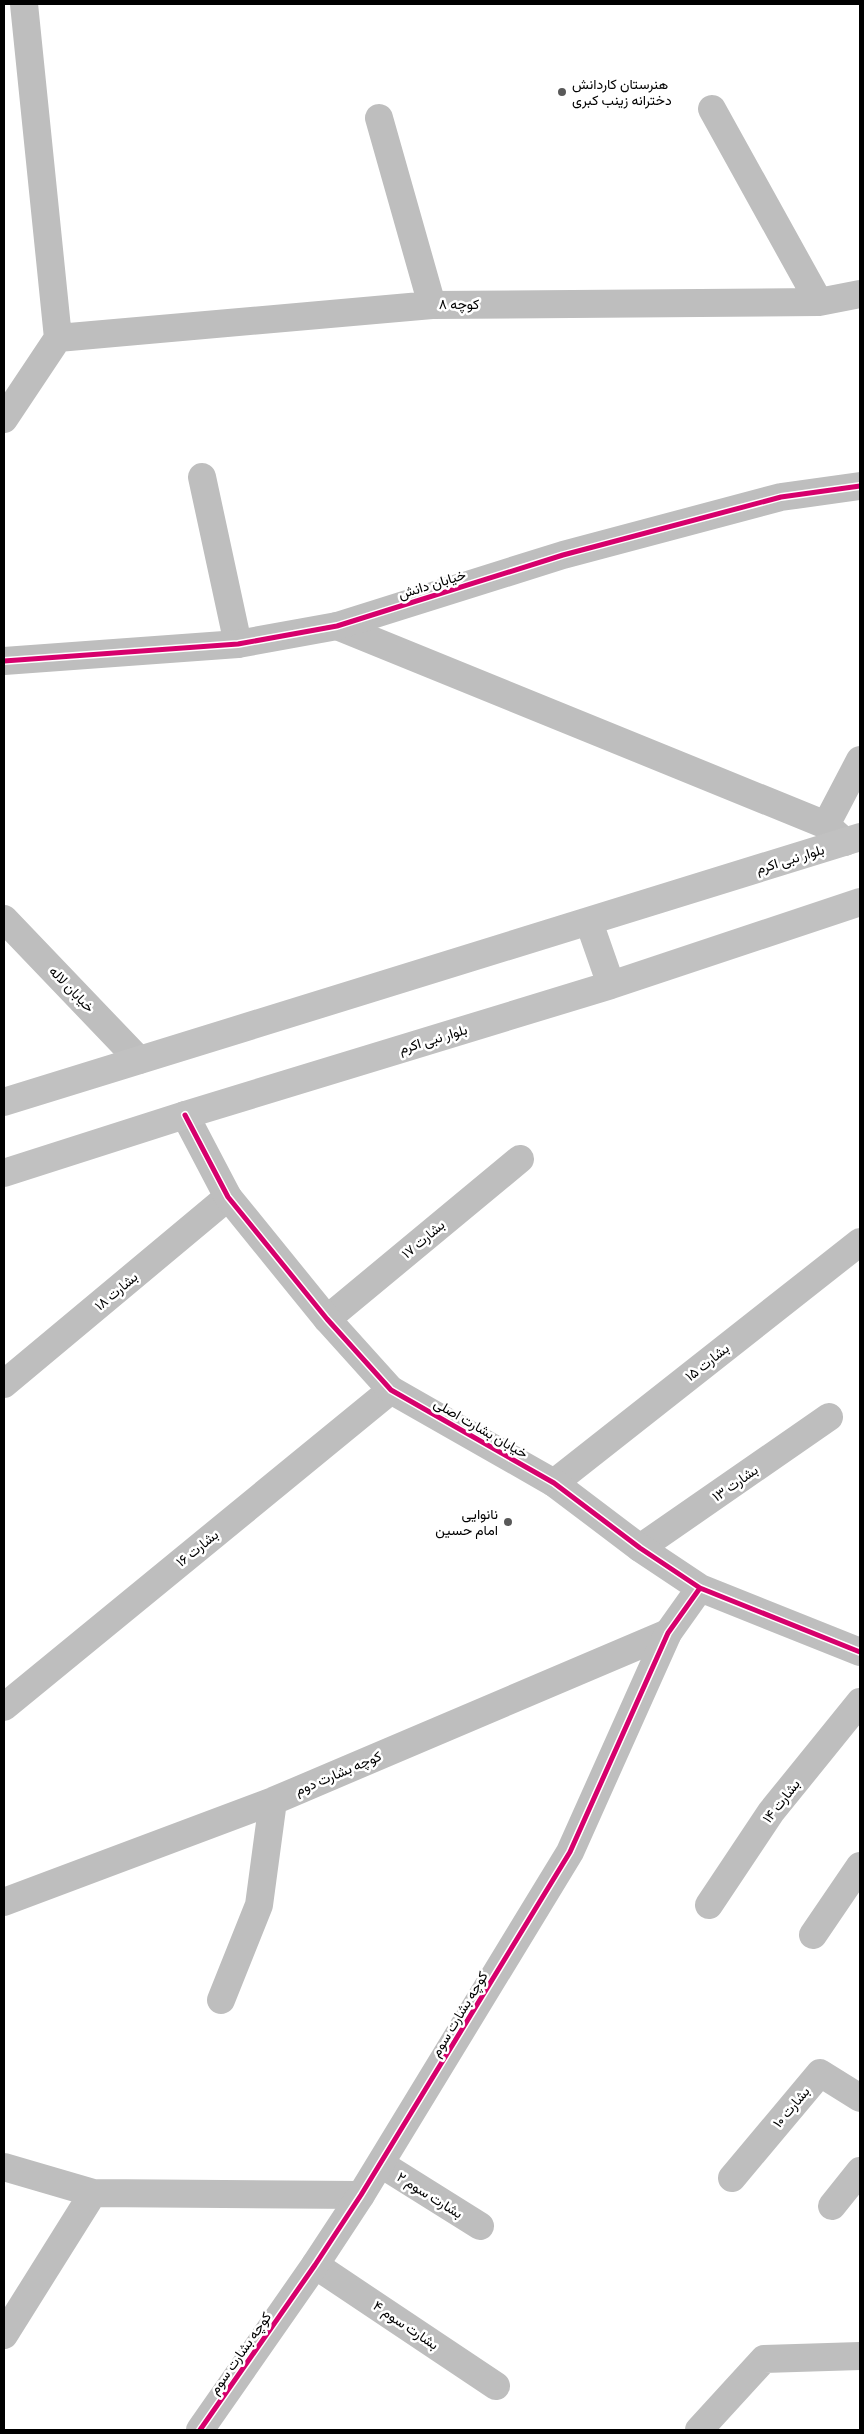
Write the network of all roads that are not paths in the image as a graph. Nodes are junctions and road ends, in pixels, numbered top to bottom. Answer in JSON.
{"nodes":[{"id":1,"x":24,"y":4,"type":"edge"},
{"id":2,"x":712,"y":108,"type":"dead end"},
{"id":3,"x":379,"y":118,"type":"dead end"},
{"id":4,"x":860,"y":294,"type":"edge"},
{"id":5,"x":819,"y":302,"type":"junction"},
{"id":6,"x":432,"y":305,"type":"junction"},
{"id":7,"x":58,"y":338,"type":"junction"},
{"id":8,"x":4,"y":419,"type":"edge"},
{"id":9,"x":202,"y":477,"type":"dead end"},
{"id":10,"x":860,"y":486,"type":"edge"},
{"id":11,"x":337,"y":626,"type":"junction"},
{"id":12,"x":238,"y":644,"type":"junction"},
{"id":13,"x":4,"y":661,"type":"edge"},
{"id":14,"x":860,"y":760,"type":"edge"},
{"id":15,"x":844,"y":834,"type":"edge"},
{"id":16,"x":860,"y":902,"type":"edge"},
{"id":17,"x":4,"y":919,"type":"edge"},
{"id":18,"x":589,"y":922,"type":"junction"},
{"id":19,"x":611,"y":985,"type":"junction"},
{"id":20,"x":140,"y":1060,"type":"junction"},
{"id":21,"x":4,"y":1102,"type":"edge"},
{"id":22,"x":185,"y":1114,"type":"junction"},
{"id":23,"x":520,"y":1159,"type":"dead end"},
{"id":24,"x":4,"y":1172,"type":"edge"},
{"id":25,"x":228,"y":1197,"type":"junction"},
{"id":26,"x":860,"y":1242,"type":"edge"},
{"id":27,"x":327,"y":1319,"type":"junction"},
{"id":28,"x":4,"y":1384,"type":"edge"},
{"id":29,"x":391,"y":1390,"type":"junction"},
{"id":30,"x":830,"y":1417,"type":"dead end"},
{"id":31,"x":554,"y":1482,"type":"junction"},
{"id":32,"x":640,"y":1548,"type":"junction"},
{"id":33,"x":700,"y":1588,"type":"junction"},
{"id":34,"x":668,"y":1633,"type":"junction"},
{"id":35,"x":859,"y":1650,"type":"edge"},
{"id":36,"x":860,"y":1702,"type":"edge"},
{"id":37,"x":4,"y":1707,"type":"edge"},
{"id":38,"x":272,"y":1801,"type":"junction"},
{"id":39,"x":860,"y":1866,"type":"edge"},
{"id":40,"x":4,"y":1902,"type":"edge"},
{"id":41,"x":709,"y":1905,"type":"dead end"},
{"id":42,"x":813,"y":1935,"type":"dead end"},
{"id":43,"x":221,"y":2000,"type":"dead end"},
{"id":44,"x":860,"y":2098,"type":"edge"},
{"id":45,"x":380,"y":2164,"type":"junction"},
{"id":46,"x":4,"y":2168,"type":"edge"},
{"id":47,"x":860,"y":2171,"type":"edge"},
{"id":48,"x":732,"y":2178,"type":"dead end"},
{"id":49,"x":93,"y":2193,"type":"junction"},
{"id":50,"x":361,"y":2195,"type":"junction"},
{"id":51,"x":832,"y":2206,"type":"dead end"},
{"id":52,"x":480,"y":2226,"type":"dead end"},
{"id":53,"x":316,"y":2265,"type":"junction"},
{"id":54,"x":4,"y":2335,"type":"edge"},
{"id":55,"x":860,"y":2356,"type":"edge"},
{"id":56,"x":496,"y":2386,"type":"dead end"},
{"id":57,"x":200,"y":2430,"type":"edge"},
{"id":58,"x":699,"y":2430,"type":"edge"}],
"edges":[{"from":1,"to":7,"type":"street"},
{"from":2,"to":5,"type":"street"},
{"from":3,"to":6,"type":"street"},
{"from":4,"to":5,"type":"street","name":"کوچه ۸"},
{"from":5,"to":6,"type":"street","name":"کوچه ۸"},
{"from":6,"to":7,"type":"street","name":"کوچه ۸"},
{"from":7,"to":8,"type":"street"},
{"from":9,"to":12,"type":"street"},
{"from":10,"to":11,"type":"street","name":"خیابان دانش"},
{"from":11,"to":12,"type":"street","name":"خیابان دانش"},
{"from":11,"to":15,"type":"street"},
{"from":12,"to":13,"type":"street","name":"خیابان دانش"},
{"from":14,"to":15,"type":"street"},
{"from":15,"to":18,"type":"main road","name":"بلوار نبی اکرم"},
{"from":16,"to":19,"type":"main road","name":"بلوار نبی اکرم"},
{"from":17,"to":20,"type":"street","name":"خیابان لاله"},
{"from":18,"to":19,"type":"main road"},
{"from":18,"to":20,"type":"main road","name":"بلوار نبی اکرم"},
{"from":19,"to":22,"type":"main road","name":"بلوار نبی اکرم"},
{"from":20,"to":21,"type":"main road","name":"بلوار نبی اکرم"},
{"from":22,"to":24,"type":"main road","name":"بلوار نبی اکرم"},
{"from":22,"to":25,"type":"street","name":"خیابان بشارت اصلی"},
{"from":23,"to":27,"type":"street","name":"بشارت ۱۷"},
{"from":25,"to":27,"type":"street","name":"خیابان بشارت اصلی"},
{"from":25,"to":28,"type":"street","name":"بشارت ۱۸"},
{"from":26,"to":31,"type":"street","name":"بشارت ۱۵"},
{"from":27,"to":29,"type":"street","name":"خیابان بشارت اصلی"},
{"from":29,"to":31,"type":"street","name":"خیابان بشارت اصلی"},
{"from":29,"to":37,"type":"street","name":"بشارت ۱۶"},
{"from":30,"to":32,"type":"street","name":"بشارت ۱۳"},
{"from":31,"to":32,"type":"street","name":"خیابان بشارت اصلی"},
{"from":32,"to":33,"type":"street","name":"خیابان بشارت اصلی"},
{"from":33,"to":34,"type":"street","name":"کوچه بشارت سوم"},
{"from":33,"to":35,"type":"street","name":"خیابان بشارت اصلی"},
{"from":34,"to":38,"type":"street","name":"کوچه بشارت دوم"},
{"from":34,"to":45,"type":"street","name":"کوچه بشارت سوم"},
{"from":36,"to":41,"type":"street","name":"بشارت ۱۴"},
{"from":38,"to":40,"type":"street","name":"کوچه بشارت دوم"},
{"from":38,"to":43,"type":"street"},
{"from":39,"to":42,"type":"street"},
{"from":44,"to":48,"type":"street","name":"بشارت ۱۰"},
{"from":45,"to":50,"type":"street","name":"کوچه بشارت سوم"},
{"from":45,"to":52,"type":"street","name":"بشارت سوم ۲"},
{"from":46,"to":49,"type":"street"},
{"from":47,"to":51,"type":"street"},
{"from":49,"to":50,"type":"street"},
{"from":49,"to":54,"type":"street"},
{"from":50,"to":53,"type":"street","name":"کوچه بشارت سوم"},
{"from":53,"to":56,"type":"street","name":"بشارت سوم ۴"},
{"from":53,"to":57,"type":"street","name":"کوچه بشارت سوم"},
{"from":55,"to":58,"type":"street"}]}
